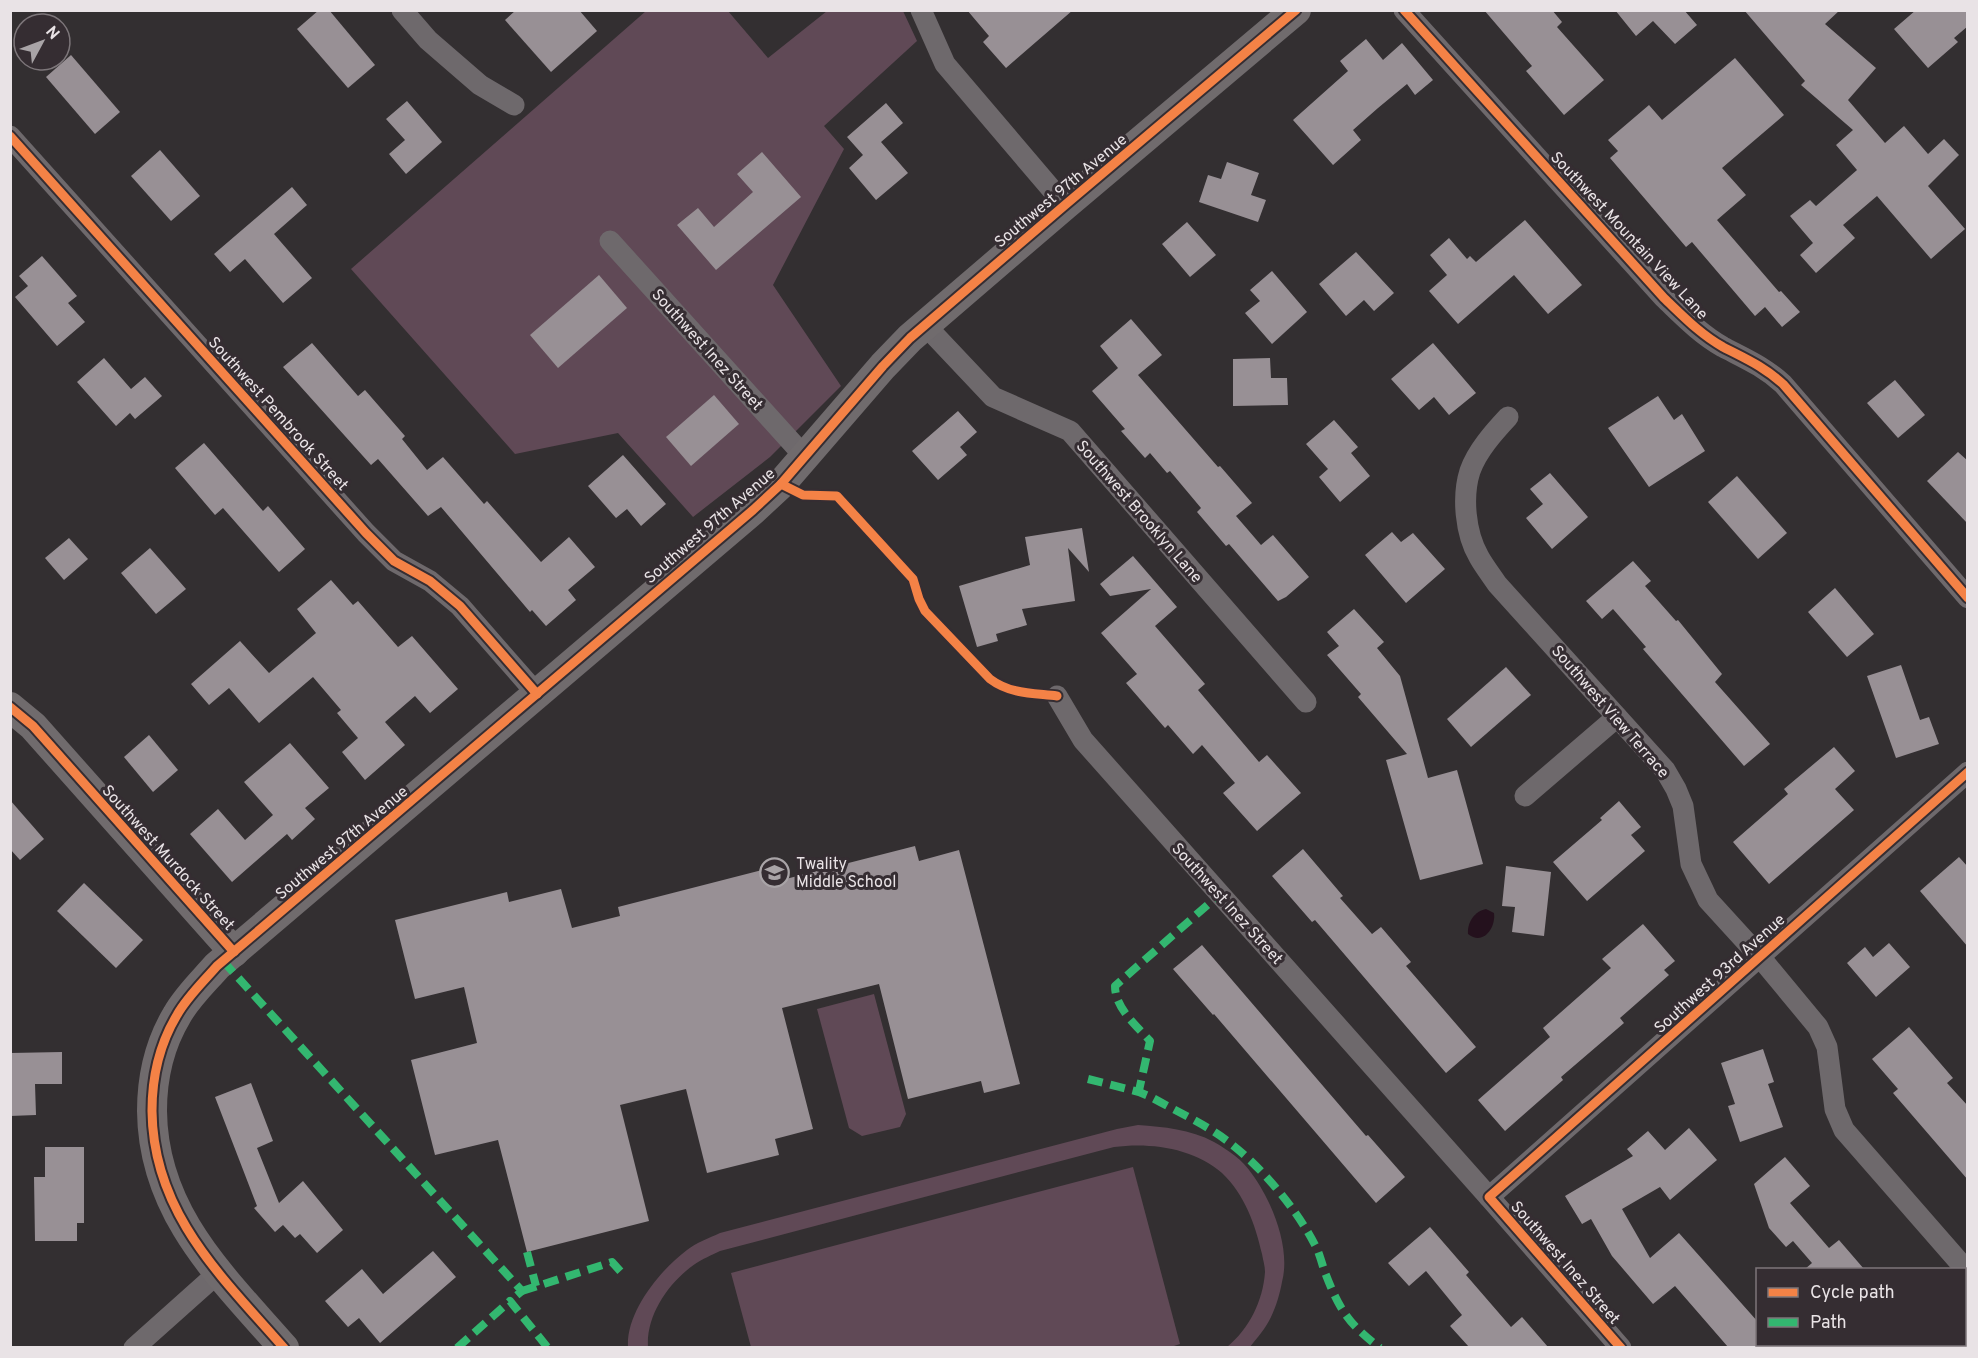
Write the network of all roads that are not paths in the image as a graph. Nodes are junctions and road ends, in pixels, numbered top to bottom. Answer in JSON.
{"nodes":[{"id":1,"x":402,"y":10,"type":"edge"},
{"id":2,"x":921,"y":10,"type":"edge"},
{"id":3,"x":1296,"y":10,"type":"edge"},
{"id":4,"x":1404,"y":10,"type":"edge"},
{"id":5,"x":514,"y":105,"type":"dead end"},
{"id":6,"x":10,"y":136,"type":"edge"},
{"id":7,"x":1065,"y":205,"type":"junction"},
{"id":8,"x":610,"y":241,"type":"dead end"},
{"id":9,"x":925,"y":325,"type":"junction"},
{"id":10,"x":1508,"y":417,"type":"dead end"},
{"id":11,"x":806,"y":457,"type":"junction"},
{"id":12,"x":1968,"y":598,"type":"edge"},
{"id":13,"x":537,"y":694,"type":"junction"},
{"id":14,"x":1057,"y":696,"type":"dead end"},
{"id":15,"x":1306,"y":702,"type":"dead end"},
{"id":16,"x":10,"y":707,"type":"edge"},
{"id":17,"x":1617,"y":717,"type":"junction"},
{"id":18,"x":1968,"y":772,"type":"edge"},
{"id":19,"x":1525,"y":796,"type":"dead end"},
{"id":20,"x":234,"y":952,"type":"junction"},
{"id":21,"x":1760,"y":957,"type":"junction"},
{"id":22,"x":1489,"y":1197,"type":"junction"},
{"id":23,"x":1965,"y":1268,"type":"edge"},
{"id":24,"x":218,"y":1273,"type":"junction"},
{"id":25,"x":134,"y":1347,"type":"edge"},
{"id":26,"x":284,"y":1347,"type":"edge"},
{"id":27,"x":1621,"y":1347,"type":"edge"}],
"edges":[{"from":1,"to":5,"type":"street"},
{"from":2,"to":7,"type":"street"},
{"from":3,"to":7,"type":"street","name":"Southwest 97th Avenue"},
{"from":4,"to":12,"type":"street","name":"Southwest Mountain View Lane"},
{"from":6,"to":13,"type":"street","name":"Southwest Pembrook Street"},
{"from":7,"to":9,"type":"street","name":"Southwest 97th Avenue"},
{"from":8,"to":11,"type":"street","name":"Southwest Inez Street"},
{"from":9,"to":11,"type":"street","name":"Southwest 97th Avenue"},
{"from":9,"to":15,"type":"street","name":"Southwest Brooklyn Lane"},
{"from":10,"to":17,"type":"street","name":"Southwest View Terrace"},
{"from":11,"to":13,"type":"street","name":"Southwest 97th Avenue"},
{"from":13,"to":20,"type":"street","name":"Southwest 97th Avenue"},
{"from":14,"to":22,"type":"street","name":"Southwest Inez Street"},
{"from":16,"to":20,"type":"street","name":"Southwest Murdock Street"},
{"from":17,"to":19,"type":"street"},
{"from":17,"to":21,"type":"street","name":"Southwest View Terrace"},
{"from":18,"to":21,"type":"street","name":"Southwest 93rd Avenue"},
{"from":20,"to":24,"type":"street","name":"Southwest Murdock Street"},
{"from":21,"to":22,"type":"street","name":"Southwest 93rd Avenue"},
{"from":21,"to":23,"type":"street","name":"Southwest View Terrace"},
{"from":22,"to":27,"type":"street","name":"Southwest Inez Street"},
{"from":24,"to":25,"type":"street"},
{"from":24,"to":26,"type":"street","name":"Southwest Murdock Street"}]}
